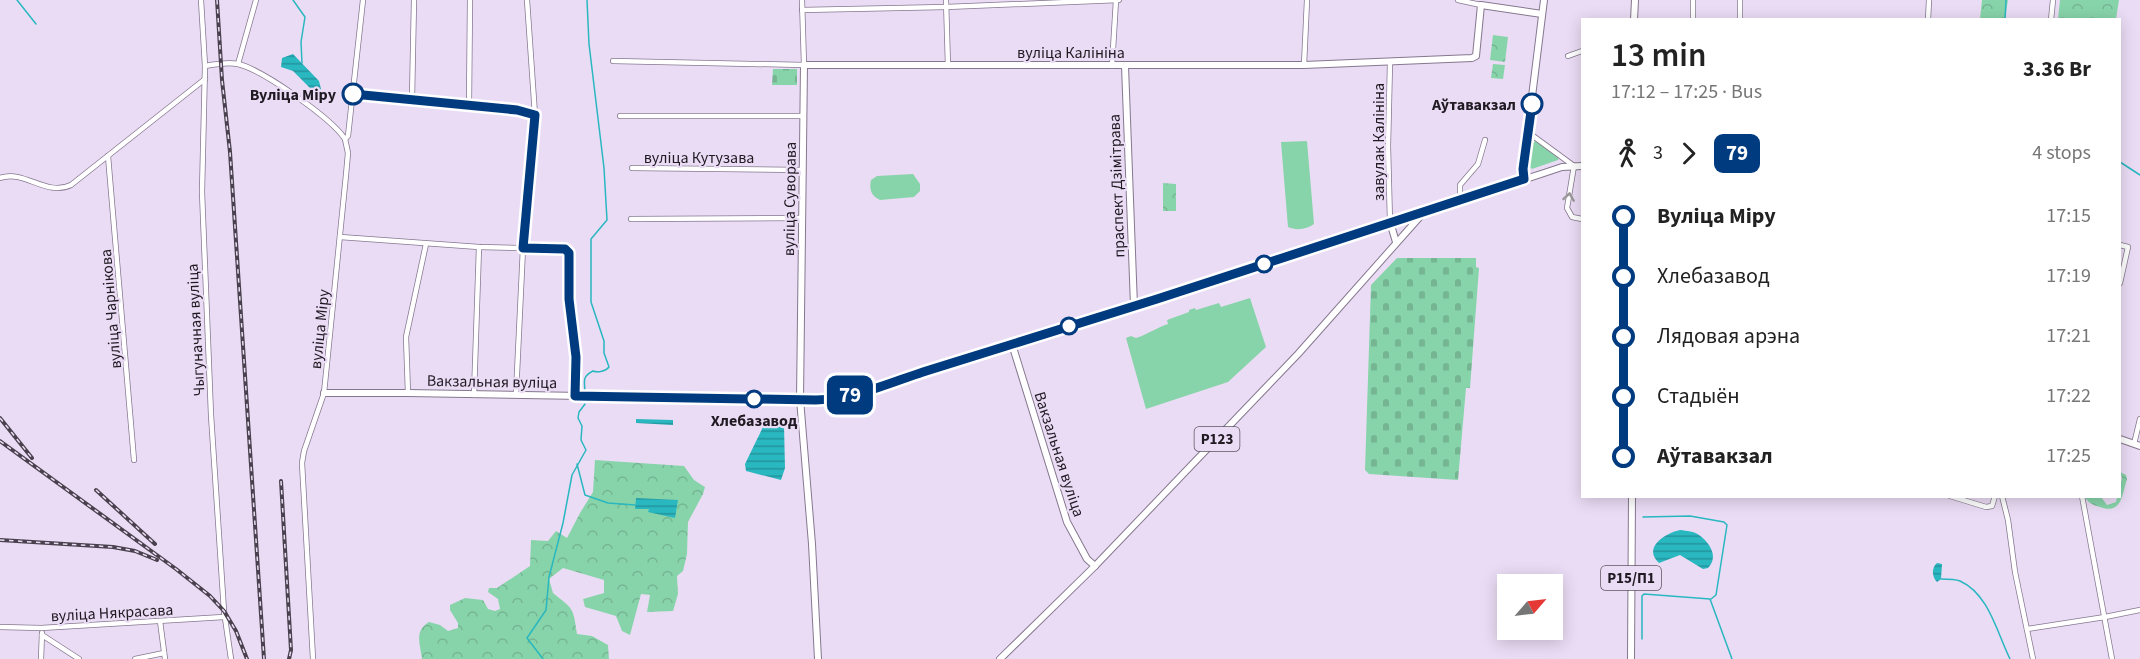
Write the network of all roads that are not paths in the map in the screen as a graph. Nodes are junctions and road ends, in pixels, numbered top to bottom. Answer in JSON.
{"nodes":[{"id":1,"x":201,"y":0,"type":"edge"},
{"id":2,"x":256,"y":0,"type":"edge"},
{"id":3,"x":363,"y":0,"type":"edge"},
{"id":4,"x":414,"y":0,"type":"edge"},
{"id":5,"x":470,"y":0,"type":"edge"},
{"id":6,"x":527,"y":0,"type":"edge"},
{"id":7,"x":802,"y":0,"type":"edge"},
{"id":8,"x":946,"y":0,"type":"edge"},
{"id":9,"x":1117,"y":0,"type":"edge"},
{"id":10,"x":1307,"y":0,"type":"edge"},
{"id":11,"x":1458,"y":0,"type":"edge"},
{"id":12,"x":1544,"y":0,"type":"edge"},
{"id":13,"x":1635,"y":0,"type":"edge"},
{"id":14,"x":1693,"y":0,"type":"edge"},
{"id":15,"x":1740,"y":0,"type":"edge"},
{"id":16,"x":1929,"y":0,"type":"edge"},
{"id":17,"x":2053,"y":0,"type":"edge"},
{"id":18,"x":1481,"y":5,"type":"junction"},
{"id":19,"x":946,"y":8,"type":"junction"},
{"id":20,"x":802,"y":10,"type":"junction"},
{"id":21,"x":1542,"y":14,"type":"junction"},
{"id":22,"x":1634,"y":18,"type":"edge"},
{"id":23,"x":1693,"y":18,"type":"edge"},
{"id":24,"x":1740,"y":18,"type":"edge"},
{"id":25,"x":1928,"y":18,"type":"edge"},
{"id":26,"x":2051,"y":18,"type":"edge"},
{"id":27,"x":1581,"y":51,"type":"edge"},
{"id":28,"x":1568,"y":56,"type":"dead end"},
{"id":29,"x":614,"y":61,"type":"dead end"},
{"id":30,"x":1390,"y":63,"type":"junction"},
{"id":31,"x":238,"y":64,"type":"junction"},
{"id":32,"x":804,"y":65,"type":"junction"},
{"id":33,"x":1304,"y":65,"type":"junction"},
{"id":34,"x":206,"y":66,"type":"junction"},
{"id":35,"x":948,"y":66,"type":"junction"},
{"id":36,"x":1112,"y":66,"type":"junction"},
{"id":37,"x":1125,"y":66,"type":"junction"},
{"id":38,"x":205,"y":79,"type":"junction"},
{"id":39,"x":353,"y":94,"type":"junction"},
{"id":40,"x":412,"y":99,"type":"junction"},
{"id":41,"x":469,"y":105,"type":"junction"},
{"id":42,"x":535,"y":115,"type":"junction"},
{"id":43,"x":620,"y":116,"type":"dead end"},
{"id":44,"x":803,"y":116,"type":"junction"},
{"id":45,"x":1529,"y":132,"type":"junction"},
{"id":46,"x":345,"y":139,"type":"junction"},
{"id":47,"x":1485,"y":140,"type":"dead end"},
{"id":48,"x":108,"y":156,"type":"junction"},
{"id":49,"x":1574,"y":166,"type":"junction"},
{"id":50,"x":1581,"y":166,"type":"edge"},
{"id":51,"x":632,"y":168,"type":"dead end"},
{"id":52,"x":803,"y":170,"type":"junction"},
{"id":53,"x":0,"y":178,"type":"edge"},
{"id":54,"x":1524,"y":179,"type":"junction"},
{"id":55,"x":1460,"y":199,"type":"junction"},
{"id":56,"x":1426,"y":211,"type":"junction"},
{"id":57,"x":802,"y":218,"type":"junction"},
{"id":58,"x":631,"y":219,"type":"dead end"},
{"id":59,"x":1581,"y":219,"type":"edge"},
{"id":60,"x":1390,"y":222,"type":"junction"},
{"id":61,"x":340,"y":237,"type":"junction"},
{"id":62,"x":1396,"y":242,"type":"junction"},
{"id":63,"x":426,"y":244,"type":"junction"},
{"id":64,"x":2121,"y":245,"type":"edge"},
{"id":65,"x":479,"y":247,"type":"junction"},
{"id":66,"x":523,"y":248,"type":"junction"},
{"id":67,"x":2121,"y":279,"type":"edge"},
{"id":68,"x":1134,"y":306,"type":"junction"},
{"id":69,"x":1012,"y":345,"type":"junction"},
{"id":70,"x":324,"y":393,"type":"junction"},
{"id":71,"x":408,"y":393,"type":"junction"},
{"id":72,"x":474,"y":394,"type":"junction"},
{"id":73,"x":516,"y":394,"type":"junction"},
{"id":74,"x":575,"y":396,"type":"junction"},
{"id":75,"x":800,"y":399,"type":"junction"},
{"id":76,"x":2140,"y":419,"type":"edge"},
{"id":77,"x":2121,"y":439,"type":"edge"},
{"id":78,"x":2137,"y":445,"type":"edge"},
{"id":79,"x":135,"y":460,"type":"dead end"},
{"id":80,"x":1632,"y":498,"type":"edge"},
{"id":81,"x":1957,"y":498,"type":"edge"},
{"id":82,"x":1994,"y":498,"type":"edge"},
{"id":83,"x":2003,"y":498,"type":"edge"},
{"id":84,"x":2082,"y":498,"type":"edge"},
{"id":85,"x":1992,"y":506,"type":"junction"},
{"id":86,"x":2006,"y":509,"type":"junction"},
{"id":87,"x":1095,"y":566,"type":"junction"},
{"id":88,"x":2140,"y":610,"type":"edge"},
{"id":89,"x":224,"y":617,"type":"junction"},
{"id":90,"x":2105,"y":617,"type":"junction"},
{"id":91,"x":160,"y":621,"type":"junction"},
{"id":92,"x":0,"y":627,"type":"edge"},
{"id":93,"x":41,"y":628,"type":"junction"},
{"id":94,"x":2027,"y":629,"type":"junction"},
{"id":95,"x":42,"y":635,"type":"junction"},
{"id":96,"x":165,"y":656,"type":"edge"},
{"id":97,"x":41,"y":659,"type":"edge"},
{"id":98,"x":79,"y":659,"type":"edge"},
{"id":99,"x":135,"y":659,"type":"edge"},
{"id":100,"x":231,"y":659,"type":"edge"},
{"id":101,"x":313,"y":659,"type":"edge"},
{"id":102,"x":818,"y":659,"type":"edge"},
{"id":103,"x":1000,"y":659,"type":"edge"},
{"id":104,"x":1631,"y":659,"type":"edge"},
{"id":105,"x":2033,"y":659,"type":"edge"},
{"id":106,"x":2112,"y":659,"type":"edge"}],
"edges":[{"from":1,"to":34,"type":"street","name":"Чыгуначная вуліца"},
{"from":2,"to":31,"type":"street"},
{"from":3,"to":39,"type":"street","name":"вуліца Міру"},
{"from":4,"to":40,"type":"street"},
{"from":5,"to":41,"type":"street"},
{"from":6,"to":42,"type":"street"},
{"from":7,"to":20,"type":"street","name":"вуліца Суворава"},
{"from":8,"to":19,"type":"street"},
{"from":9,"to":19,"type":"street"},
{"from":9,"to":36,"type":"street"},
{"from":10,"to":33,"type":"street"},
{"from":11,"to":18,"type":"street"},
{"from":12,"to":21,"type":"main road"},
{"from":13,"to":22,"type":"main road"},
{"from":14,"to":23,"type":"street"},
{"from":15,"to":24,"type":"street"},
{"from":16,"to":25,"type":"street"},
{"from":17,"to":26,"type":"street"},
{"from":18,"to":21,"type":"main road"},
{"from":18,"to":30,"type":"main road","name":"вуліца Калініна"},
{"from":19,"to":20,"type":"street"},
{"from":19,"to":35,"type":"street"},
{"from":20,"to":32,"type":"street","name":"вуліца Суворава"},
{"from":21,"to":45,"type":"main road"},
{"from":27,"to":28,"type":"street"},
{"from":29,"to":32,"type":"street","name":"вуліца Калініна"},
{"from":30,"to":33,"type":"main road","name":"вуліца Калініна"},
{"from":30,"to":60,"type":"street","name":"завулак Калініна"},
{"from":31,"to":34,"type":"street"},
{"from":31,"to":46,"type":"street"},
{"from":32,"to":35,"type":"main road","name":"вуліца Калініна"},
{"from":32,"to":44,"type":"main road","name":"вуліца Суворава"},
{"from":33,"to":37,"type":"main road","name":"вуліца Калініна"},
{"from":34,"to":38,"type":"street","name":"Чыгуначная вуліца"},
{"from":35,"to":36,"type":"main road","name":"вуліца Калініна"},
{"from":36,"to":37,"type":"main road","name":"вуліца Калініна"},
{"from":37,"to":68,"type":"main road","name":"праспект Дзімітрава"},
{"from":38,"to":48,"type":"street"},
{"from":38,"to":89,"type":"street","name":"Чыгуначная вуліца"},
{"from":39,"to":40,"type":"street"},
{"from":39,"to":46,"type":"street","name":"вуліца Міру"},
{"from":40,"to":41,"type":"street"},
{"from":41,"to":42,"type":"street"},
{"from":42,"to":66,"type":"street"},
{"from":43,"to":44,"type":"street"},
{"from":44,"to":52,"type":"main road","name":"вуліца Суворава"},
{"from":45,"to":49,"type":"street"},
{"from":45,"to":54,"type":"main road"},
{"from":46,"to":61,"type":"street","name":"вуліца Міру"},
{"from":47,"to":55,"type":"street"},
{"from":48,"to":53,"type":"street"},
{"from":48,"to":79,"type":"street","name":"вуліца Чарнікова"},
{"from":49,"to":50,"type":"main road","name":"Вакзальная вуліца"},
{"from":49,"to":54,"type":"main road","name":"Вакзальная вуліца"},
{"from":59,"to":49,"type":"street","one_way":true},
{"from":51,"to":52,"type":"street","name":"вуліца Кутузава"},
{"from":52,"to":57,"type":"main road","name":"вуліца Суворава"},
{"from":54,"to":55,"type":"main road","name":"Вакзальная вуліца","number":"Р123"},
{"from":55,"to":56,"type":"main road","name":"Вакзальная вуліца","number":"Р123"},
{"from":56,"to":60,"type":"main road","name":"Вакзальная вуліца"},
{"from":56,"to":62,"type":"main road","number":"Р123"},
{"from":57,"to":58,"type":"street"},
{"from":57,"to":75,"type":"main road","name":"вуліца Суворава"},
{"from":60,"to":62,"type":"main road"},
{"from":60,"to":68,"type":"main road","name":"Вакзальная вуліца"},
{"from":61,"to":63,"type":"street"},
{"from":61,"to":70,"type":"street","name":"вуліца Міру"},
{"from":62,"to":87,"type":"main road","number":"Р123"},
{"from":63,"to":65,"type":"street"},
{"from":63,"to":71,"type":"street"},
{"from":64,"to":67,"type":"street"},
{"from":65,"to":66,"type":"street"},
{"from":65,"to":72,"type":"street"},
{"from":66,"to":73,"type":"street"},
{"from":66,"to":74,"type":"street"},
{"from":68,"to":69,"type":"main road","name":"Вакзальная вуліца"},
{"from":69,"to":75,"type":"main road","name":"Вакзальная вуліца"},
{"from":69,"to":87,"type":"main road","name":"Вакзальная вуліца"},
{"from":70,"to":71,"type":"main road","name":"Вакзальная вуліца"},
{"from":70,"to":101,"type":"street","name":"вуліца Міру"},
{"from":71,"to":72,"type":"main road","name":"Вакзальная вуліца"},
{"from":72,"to":73,"type":"main road","name":"Вакзальная вуліца"},
{"from":73,"to":74,"type":"main road","name":"Вакзальная вуліца"},
{"from":74,"to":75,"type":"main road","name":"Вакзальная вуліца"},
{"from":75,"to":102,"type":"main road","name":"вуліца Суворава"},
{"from":76,"to":78,"type":"street"},
{"from":77,"to":78,"type":"main road"},
{"from":80,"to":104,"type":"main road","number":"Р15/П1"},
{"from":81,"to":85,"type":"street"},
{"from":82,"to":85,"type":"street"},
{"from":83,"to":86,"type":"street"},
{"from":84,"to":90,"type":"street"},
{"from":85,"to":86,"type":"street"},
{"from":86,"to":94,"type":"street"},
{"from":87,"to":103,"type":"main road","number":"Р123"},
{"from":88,"to":90,"type":"street"},
{"from":89,"to":91,"type":"street","name":"вуліца Някрасава"},
{"from":89,"to":100,"type":"street","name":"Чыгуначная вуліца"},
{"from":90,"to":94,"type":"street"},
{"from":90,"to":106,"type":"street"},
{"from":91,"to":93,"type":"street","name":"вуліца Някрасава"},
{"from":91,"to":96,"type":"street"},
{"from":92,"to":93,"type":"street","name":"вуліца Някрасава"},
{"from":93,"to":95,"type":"street"},
{"from":94,"to":105,"type":"street"},
{"from":95,"to":97,"type":"street"},
{"from":95,"to":98,"type":"street"},
{"from":96,"to":99,"type":"street"}]}
